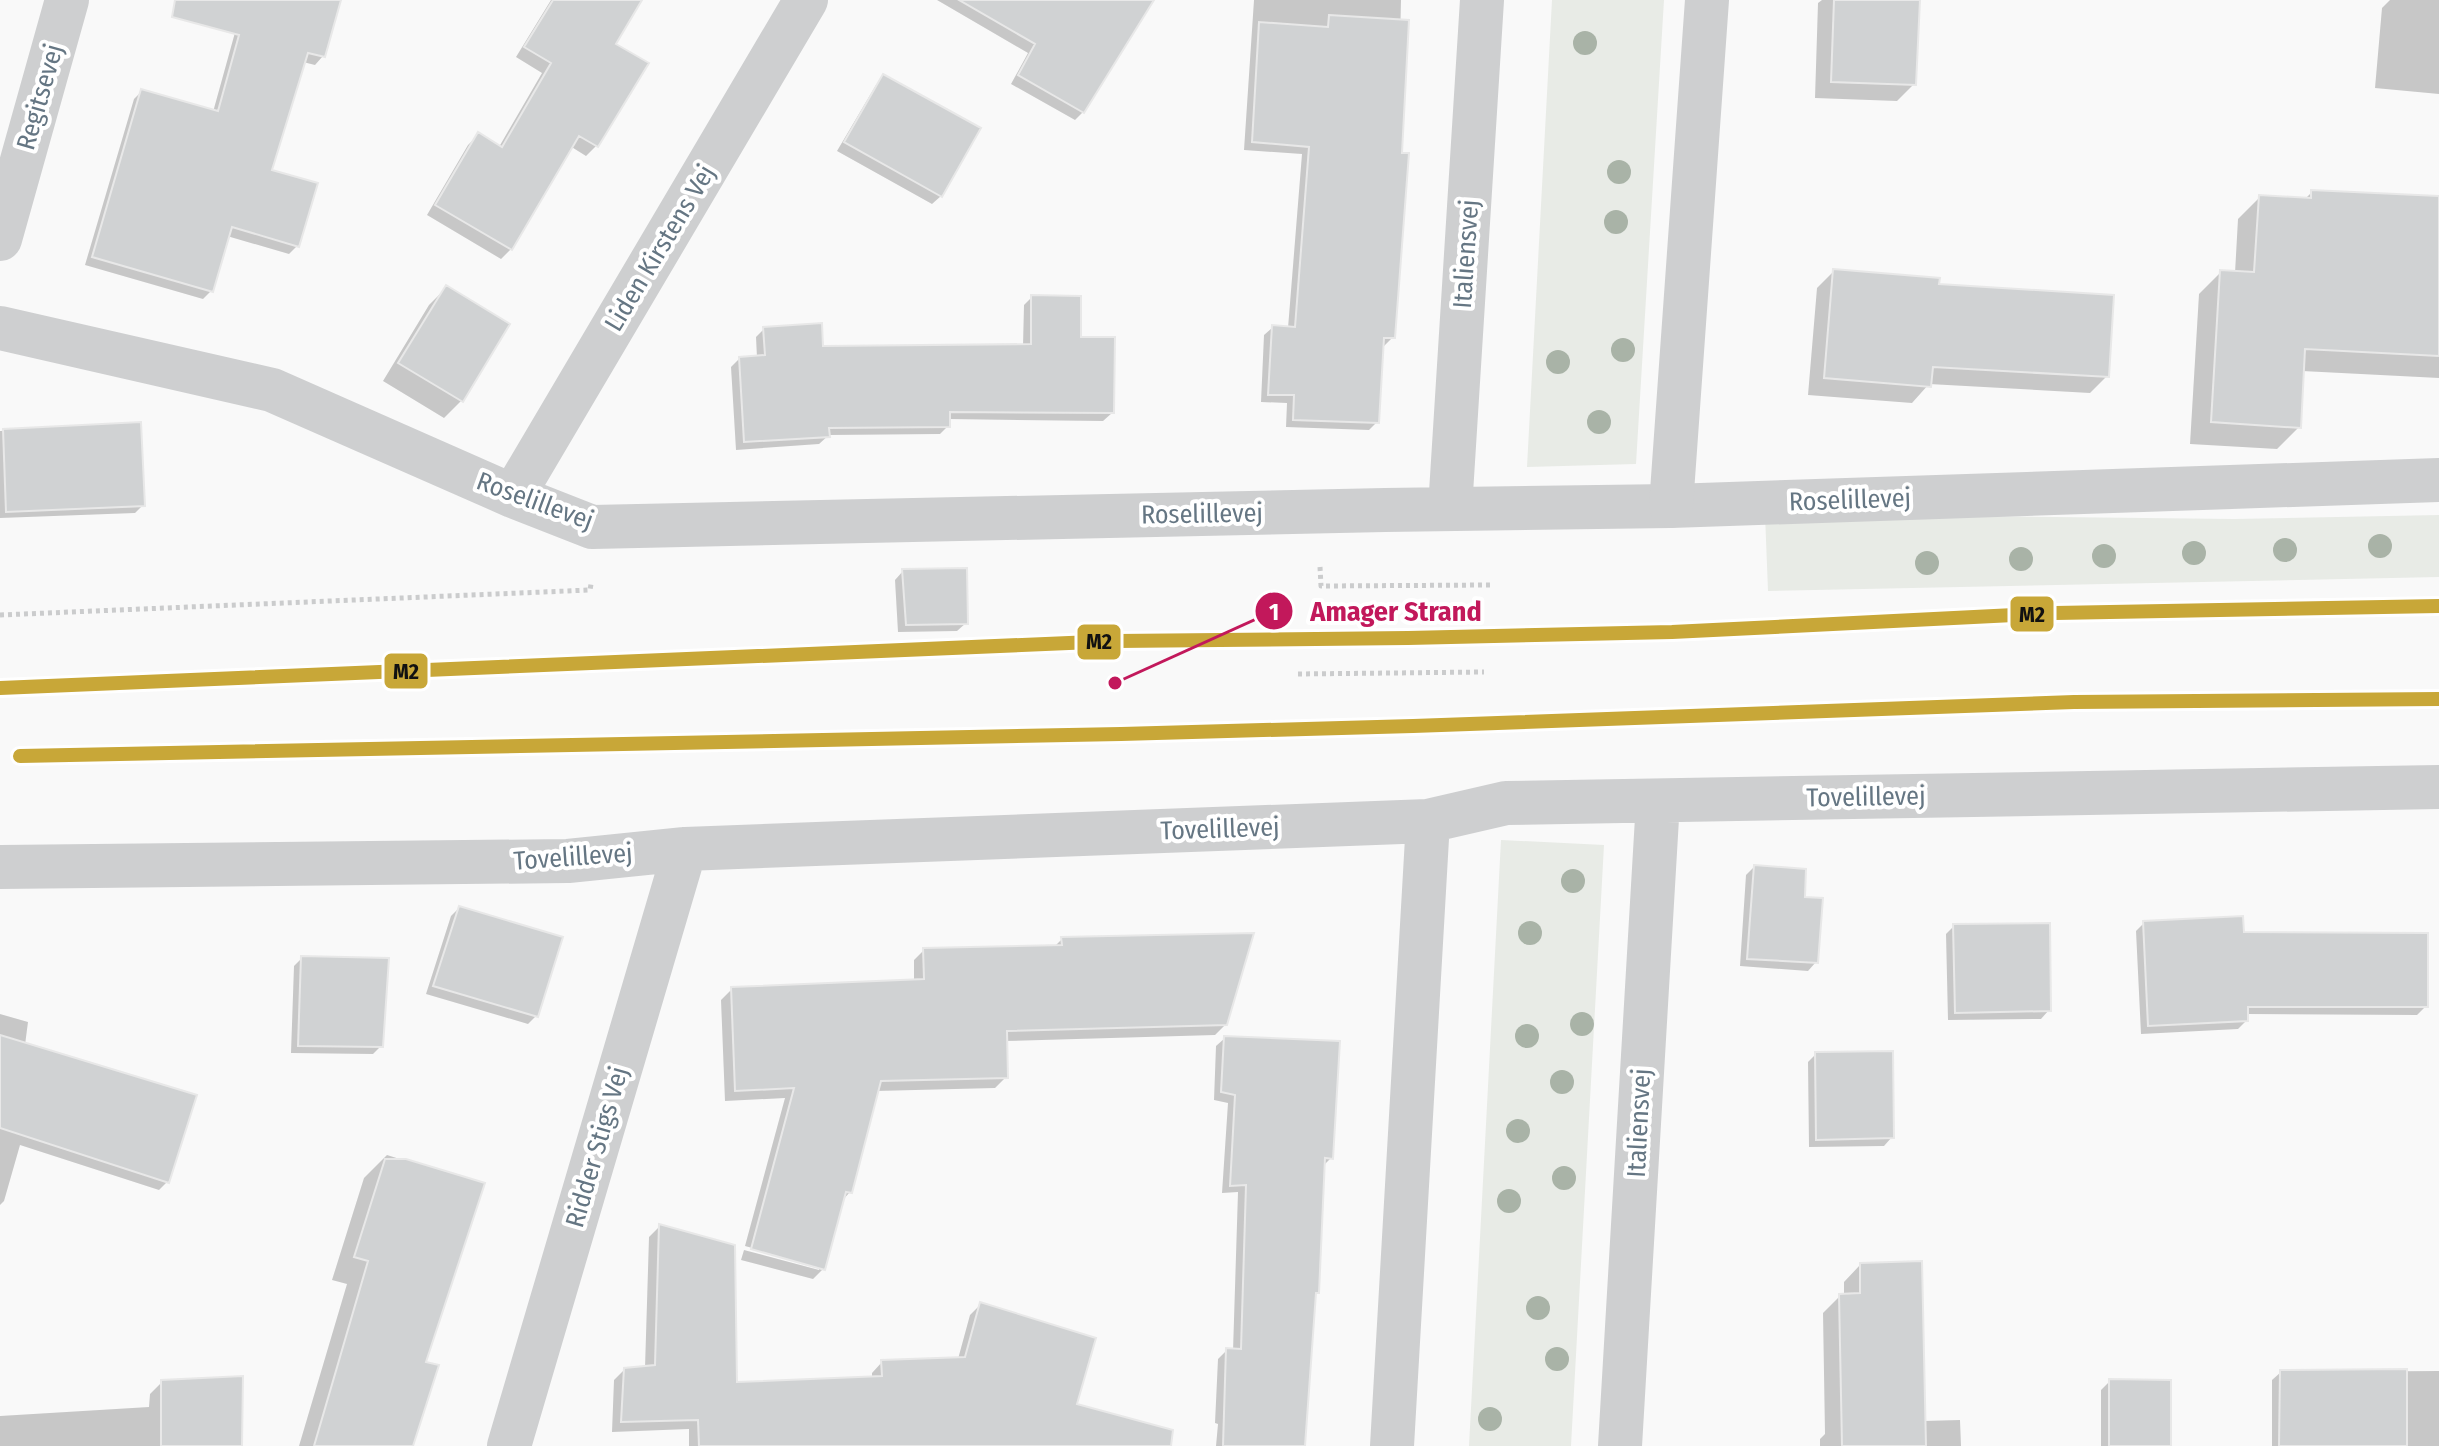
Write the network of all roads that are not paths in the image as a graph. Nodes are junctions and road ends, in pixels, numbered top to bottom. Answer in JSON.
{"nodes":[{"id":1,"x":67,"y":0,"type":"edge"},
{"id":2,"x":806,"y":0,"type":"edge"},
{"id":3,"x":1482,"y":0,"type":"edge"},
{"id":4,"x":1707,"y":0,"type":"edge"},
{"id":5,"x":0,"y":239,"type":"edge"},
{"id":6,"x":0,"y":328,"type":"edge"},
{"id":7,"x":2439,"y":480,"type":"edge"},
{"id":8,"x":513,"y":496,"type":"junction"},
{"id":9,"x":1671,"y":506,"type":"junction"},
{"id":10,"x":1450,"y":509,"type":"junction"},
{"id":11,"x":2439,"y":787,"type":"edge"},
{"id":12,"x":1658,"y":801,"type":"junction"},
{"id":13,"x":1428,"y":821,"type":"junction"},
{"id":14,"x":685,"y":849,"type":"junction"},
{"id":15,"x":0,"y":867,"type":"edge"},
{"id":16,"x":509,"y":1446,"type":"edge"},
{"id":17,"x":1392,"y":1446,"type":"edge"},
{"id":18,"x":1620,"y":1446,"type":"edge"}],
"edges":[{"from":1,"to":5,"type":"street","name":"Regitsevej"},
{"from":2,"to":8,"type":"street","name":"Liden Kirstens Vej"},
{"from":3,"to":10,"type":"street","name":"Italiensvej"},
{"from":4,"to":9,"type":"street"},
{"from":6,"to":8,"type":"street","name":"Roselillevej"},
{"from":7,"to":9,"type":"street","name":"Roselillevej"},
{"from":8,"to":10,"type":"street","name":"Roselillevej"},
{"from":9,"to":10,"type":"street","name":"Roselillevej"},
{"from":11,"to":12,"type":"street","name":"Tovelillevej"},
{"from":12,"to":13,"type":"street","name":"Tovelillevej"},
{"from":12,"to":18,"type":"street","name":"Italiensvej"},
{"from":13,"to":14,"type":"street","name":"Tovelillevej"},
{"from":13,"to":17,"type":"street"},
{"from":14,"to":15,"type":"street","name":"Tovelillevej"},
{"from":14,"to":16,"type":"street","name":"Ridder Stigs Vej"}]}
